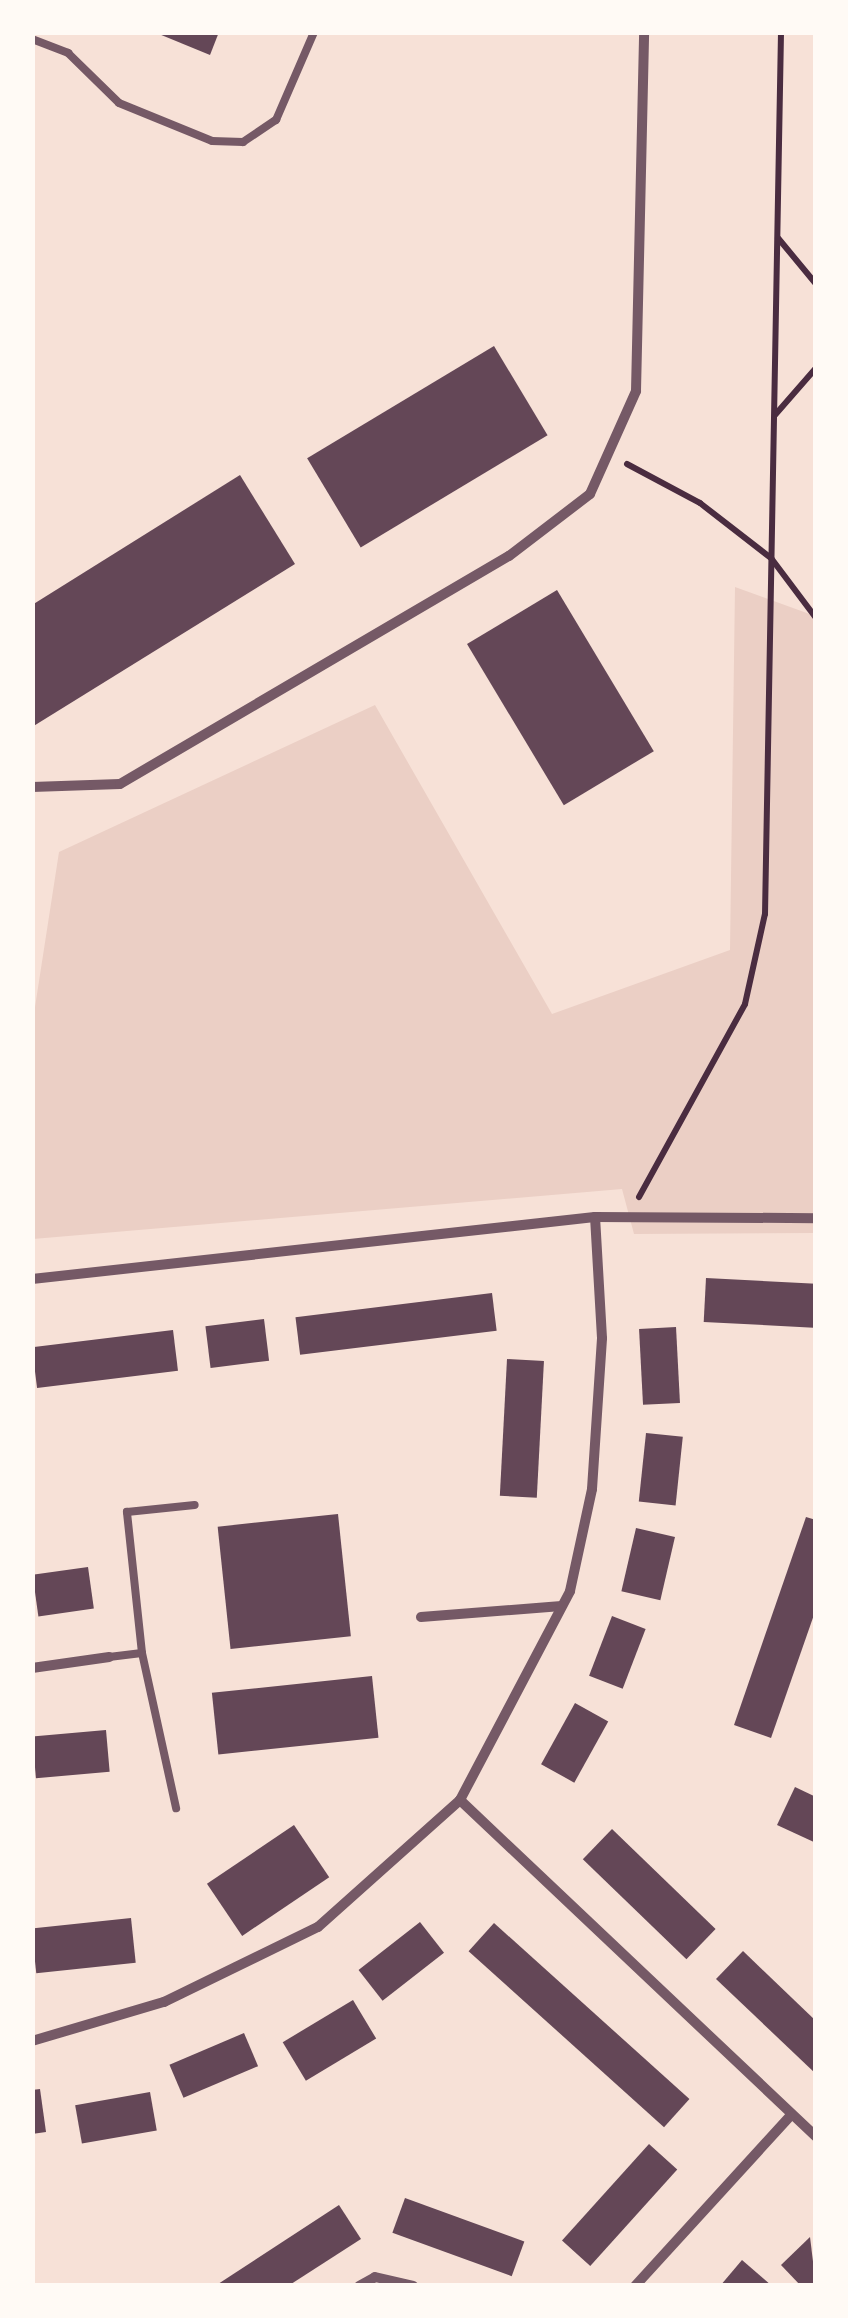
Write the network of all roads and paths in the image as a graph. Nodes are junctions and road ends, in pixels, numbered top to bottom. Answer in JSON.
{"nodes":[{"id":1,"x":314,"y":32,"type":"edge"},
{"id":2,"x":644,"y":32,"type":"edge"},
{"id":3,"x":781,"y":32,"type":"edge"},
{"id":4,"x":32,"y":39,"type":"edge"},
{"id":5,"x":778,"y":237,"type":"junction"},
{"id":6,"x":816,"y":284,"type":"edge"},
{"id":7,"x":816,"y":368,"type":"edge"},
{"id":8,"x":774,"y":416,"type":"junction"},
{"id":9,"x":608,"y":454,"type":"junction"},
{"id":10,"x":771,"y":558,"type":"junction"},
{"id":11,"x":816,"y":618,"type":"edge"},
{"id":12,"x":32,"y":786,"type":"edge"},
{"id":13,"x":595,"y":1216,"type":"junction"},
{"id":14,"x":628,"y":1217,"type":"junction"},
{"id":15,"x":816,"y":1218,"type":"edge"},
{"id":16,"x":32,"y":1279,"type":"edge"},
{"id":17,"x":195,"y":1505,"type":"dead end"},
{"id":18,"x":562,"y":1606,"type":"junction"},
{"id":19,"x":421,"y":1617,"type":"dead end"},
{"id":20,"x":142,"y":1653,"type":"junction"},
{"id":21,"x":109,"y":1657,"type":"joint"},
{"id":22,"x":32,"y":1668,"type":"edge"},
{"id":23,"x":460,"y":1800,"type":"junction"},
{"id":24,"x":176,"y":1808,"type":"dead end"},
{"id":25,"x":32,"y":2041,"type":"edge"},
{"id":26,"x":790,"y":2116,"type":"junction"},
{"id":27,"x":816,"y":2137,"type":"edge"},
{"id":28,"x":359,"y":2286,"type":"edge"},
{"id":29,"x":413,"y":2286,"type":"edge"},
{"id":30,"x":635,"y":2286,"type":"edge"}],
"edges":[{"from":1,"to":4,"type":"lane"},
{"from":2,"to":9,"type":"street"},
{"from":3,"to":5,"type":"path"},
{"from":5,"to":6,"type":"path"},
{"from":5,"to":8,"type":"path"},
{"from":7,"to":8,"type":"path"},
{"from":8,"to":10,"type":"path"},
{"from":9,"to":10,"type":"path"},
{"from":9,"to":12,"type":"street"},
{"from":10,"to":11,"type":"path"},
{"from":10,"to":14,"type":"path"},
{"from":13,"to":14,"type":"street"},
{"from":13,"to":16,"type":"street"},
{"from":13,"to":18,"type":"street"},
{"from":14,"to":15,"type":"street"},
{"from":17,"to":20,"type":"lane"},
{"from":18,"to":19,"type":"street"},
{"from":18,"to":23,"type":"street"},
{"from":20,"to":21,"type":"lane"},
{"from":20,"to":24,"type":"lane"},
{"from":21,"to":22,"type":"street"},
{"from":23,"to":25,"type":"street"},
{"from":23,"to":26,"type":"street"},
{"from":26,"to":27,"type":"street"},
{"from":26,"to":30,"type":"street"},
{"from":28,"to":29,"type":"street"}]}
